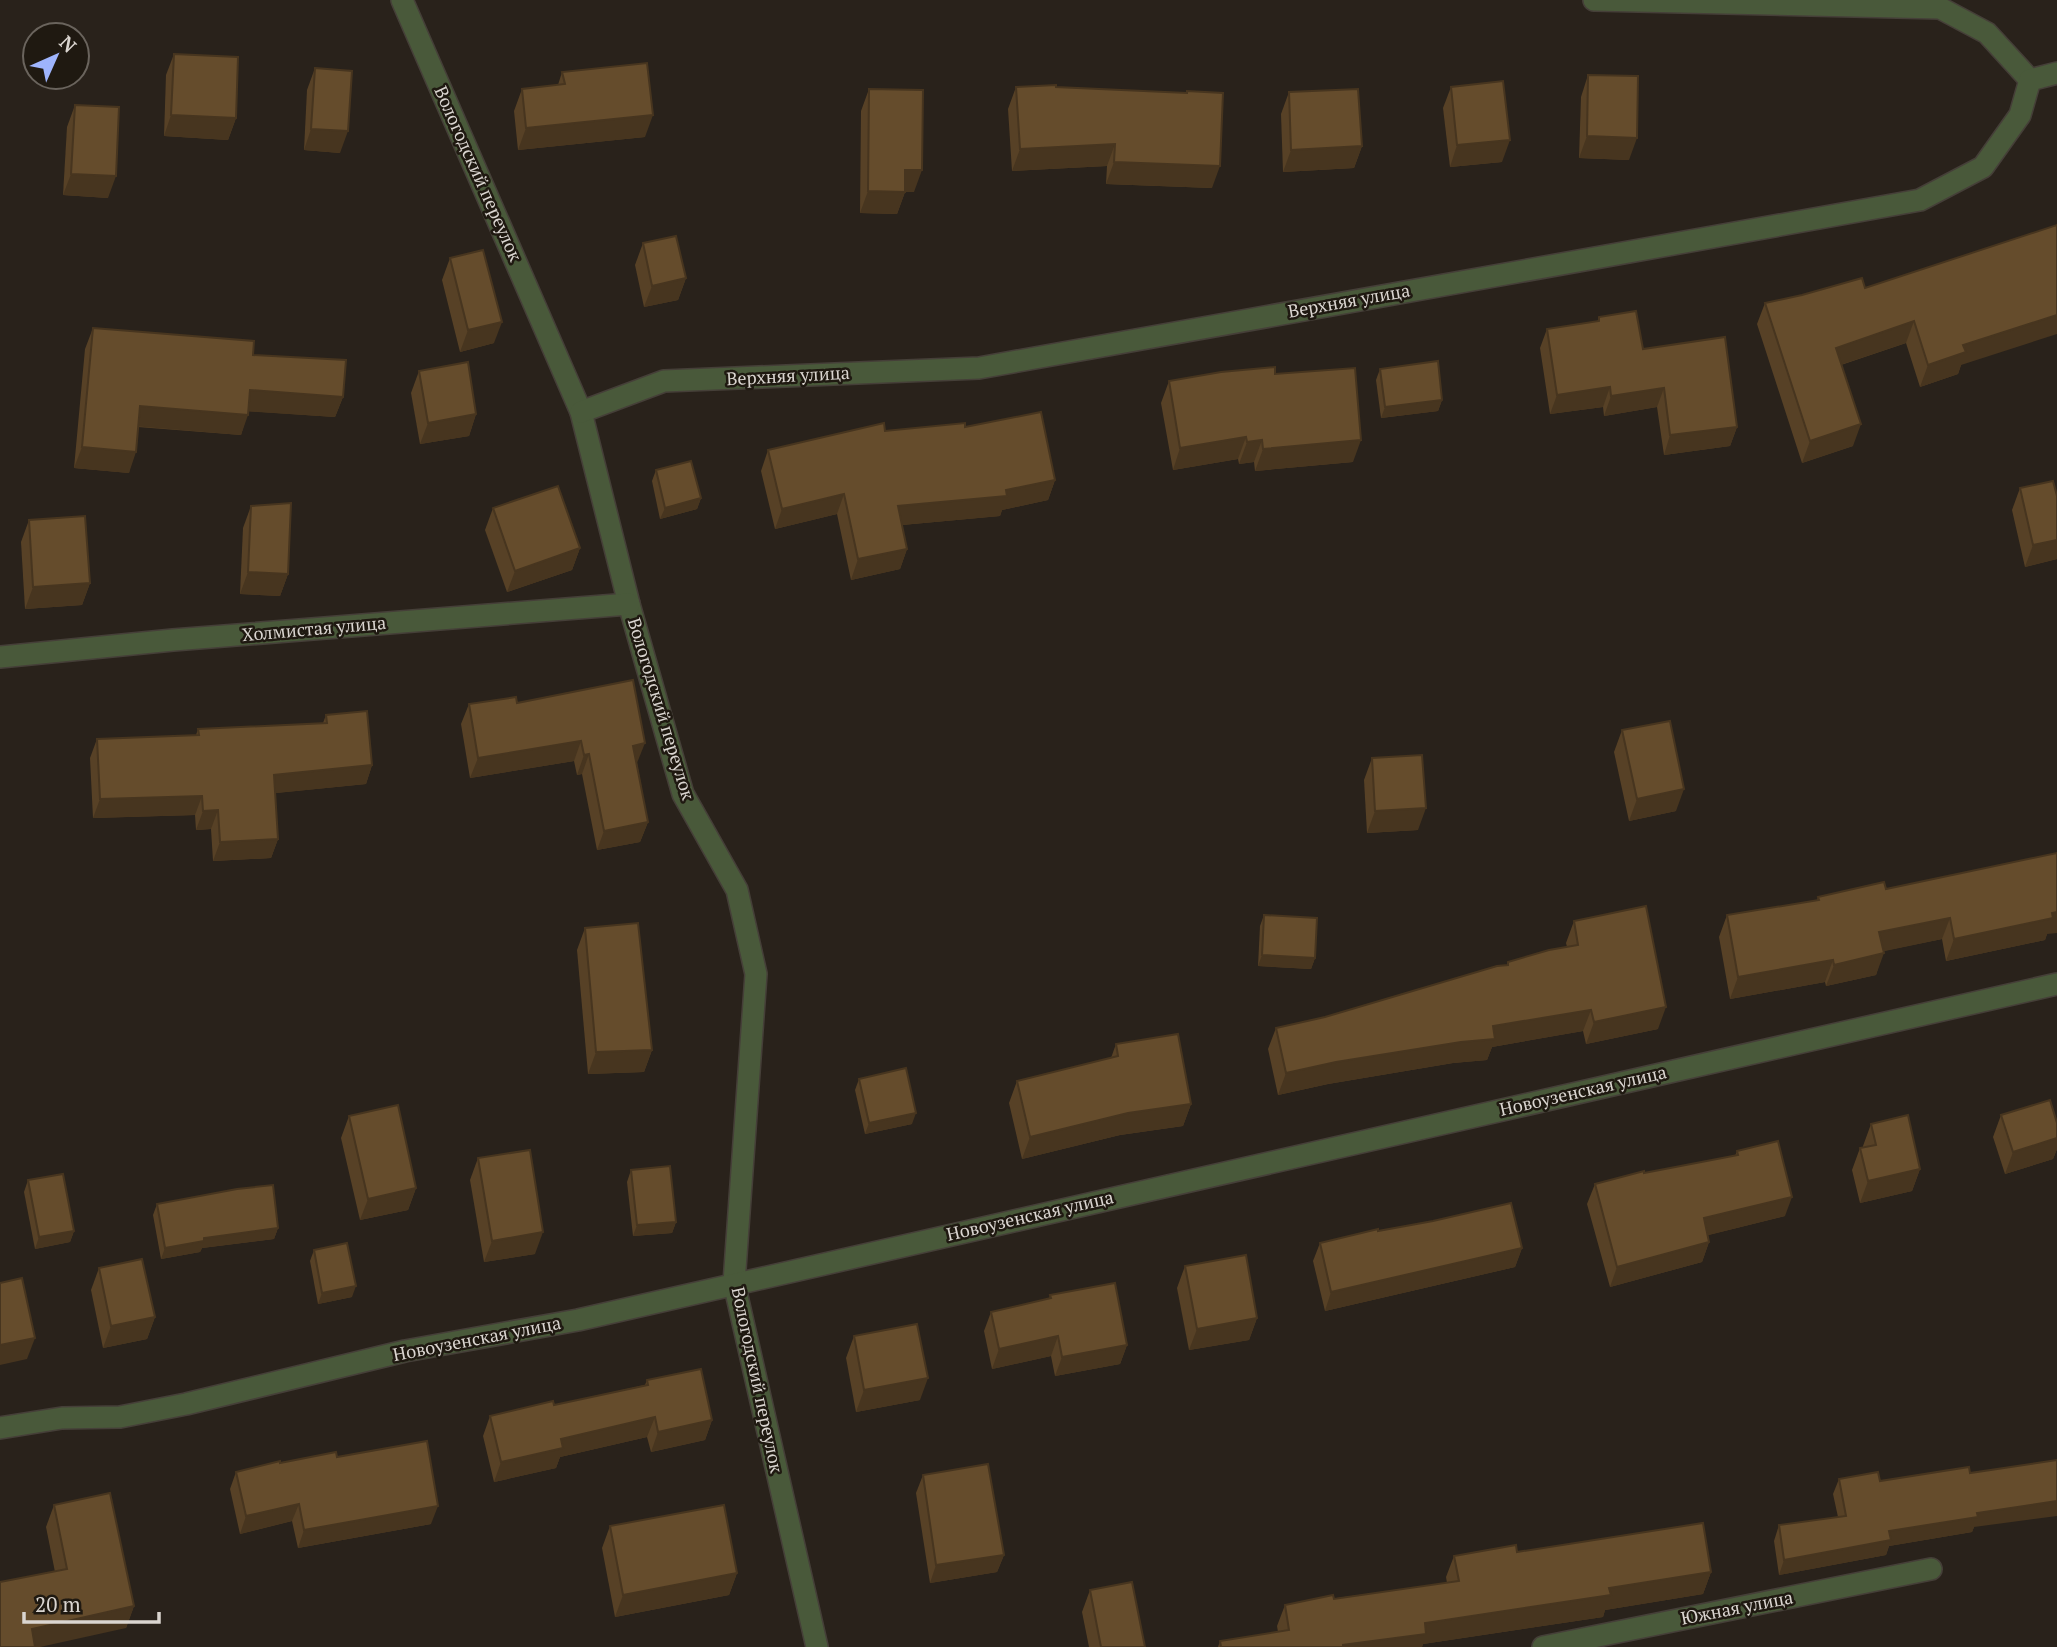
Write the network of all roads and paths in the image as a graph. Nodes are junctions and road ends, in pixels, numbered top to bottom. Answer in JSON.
{"nodes":[{"id":1,"x":402,"y":0,"type":"edge"},
{"id":2,"x":1594,"y":0,"type":"edge"},
{"id":3,"x":2057,"y":73,"type":"edge"},
{"id":4,"x":2030,"y":80,"type":"junction"},
{"id":5,"x":582,"y":412,"type":"junction"},
{"id":6,"x":629,"y":604,"type":"junction"},
{"id":7,"x":0,"y":657,"type":"edge"},
{"id":8,"x":2057,"y":984,"type":"edge"},
{"id":9,"x":734,"y":1283,"type":"junction"},
{"id":10,"x":0,"y":1428,"type":"edge"},
{"id":11,"x":1931,"y":1569,"type":"dead end"},
{"id":12,"x":817,"y":1647,"type":"edge"},
{"id":13,"x":1542,"y":1647,"type":"edge"}],
"edges":[{"from":1,"to":5,"type":"street","name":"Вологодский переулок"},
{"from":2,"to":4,"type":"street"},
{"from":3,"to":4,"type":"street"},
{"from":4,"to":5,"type":"street","name":"Верхняя улица"},
{"from":5,"to":6,"type":"street","name":"Вологодский переулок"},
{"from":6,"to":7,"type":"street","name":"Холмистая улица"},
{"from":6,"to":9,"type":"street","name":"Вологодский переулок"},
{"from":8,"to":9,"type":"street","name":"Новоузенская улица"},
{"from":9,"to":10,"type":"street","name":"Новоузенская улица"},
{"from":9,"to":12,"type":"street","name":"Вологодский переулок"},
{"from":11,"to":13,"type":"street","name":"Южная улица"}]}
